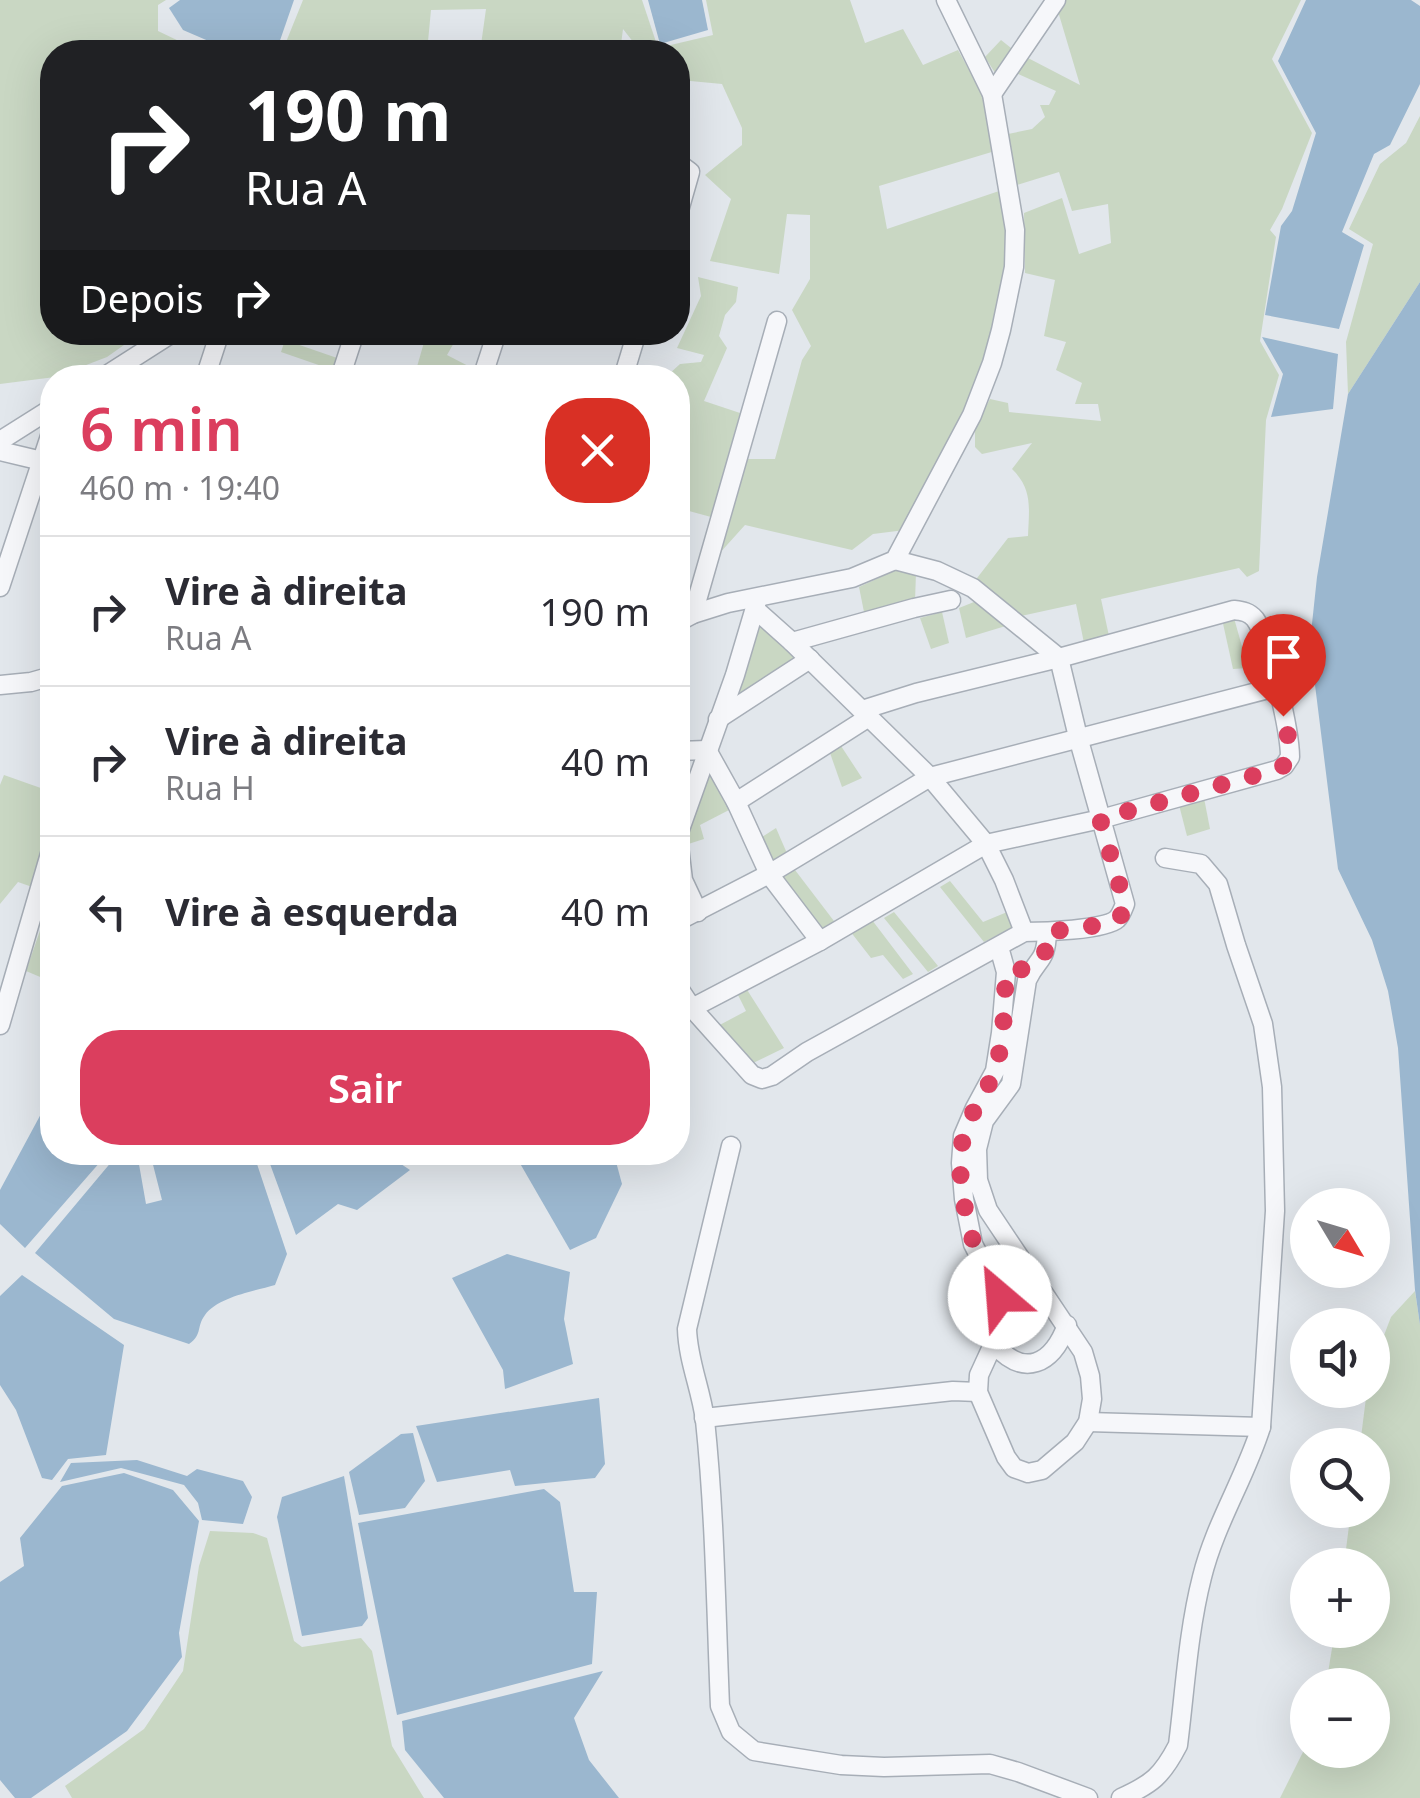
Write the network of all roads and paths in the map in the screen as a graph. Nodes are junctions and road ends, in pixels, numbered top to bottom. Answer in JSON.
{"nodes":[{"id":1,"x":946,"y":0,"type":"edge"},
{"id":2,"x":1056,"y":0,"type":"edge"},
{"id":3,"x":992,"y":94,"type":"junction"},
{"id":4,"x":777,"y":321,"type":"dead end"},
{"id":5,"x":154,"y":345,"type":"edge"},
{"id":6,"x":122,"y":365,"type":"edge"},
{"id":7,"x":40,"y":416,"type":"edge"},
{"id":8,"x":0,"y":441,"type":"edge"},
{"id":9,"x":0,"y":450,"type":"edge"},
{"id":10,"x":40,"y":460,"type":"edge"},
{"id":11,"x":40,"y":465,"type":"edge"},
{"id":12,"x":8,"y":534,"type":"edge"},
{"id":13,"x":895,"y":560,"type":"junction"},
{"id":14,"x":0,"y":587,"type":"edge"},
{"id":15,"x":951,"y":600,"type":"dead end"},
{"id":16,"x":690,"y":602,"type":"edge"},
{"id":17,"x":757,"y":602,"type":"junction"},
{"id":18,"x":690,"y":617,"type":"edge"},
{"id":19,"x":792,"y":642,"type":"junction"},
{"id":20,"x":1059,"y":658,"type":"junction"},
{"id":21,"x":810,"y":659,"type":"junction"},
{"id":22,"x":40,"y":679,"type":"edge"},
{"id":23,"x":0,"y":685,"type":"edge"},
{"id":24,"x":1276,"y":686,"type":"junction"},
{"id":25,"x":866,"y":714,"type":"junction"},
{"id":26,"x":718,"y":720,"type":"junction"},
{"id":27,"x":1078,"y":737,"type":"junction"},
{"id":28,"x":707,"y":750,"type":"junction"},
{"id":29,"x":690,"y":751,"type":"edge"},
{"id":30,"x":930,"y":777,"type":"junction"},
{"id":31,"x":690,"y":800,"type":"edge"},
{"id":32,"x":736,"y":802,"type":"junction"},
{"id":33,"x":1100,"y":819,"type":"junction"},
{"id":34,"x":986,"y":844,"type":"junction"},
{"id":35,"x":1165,"y":858,"type":"dead end"},
{"id":36,"x":769,"y":874,"type":"junction"},
{"id":37,"x":40,"y":888,"type":"edge"},
{"id":38,"x":690,"y":894,"type":"edge"},
{"id":39,"x":698,"y":912,"type":"junction"},
{"id":40,"x":690,"y":916,"type":"edge"},
{"id":41,"x":1024,"y":932,"type":"junction"},
{"id":42,"x":1047,"y":932,"type":"junction"},
{"id":43,"x":820,"y":942,"type":"junction"},
{"id":44,"x":999,"y":947,"type":"junction"},
{"id":45,"x":1032,"y":969,"type":"junction"},
{"id":46,"x":1006,"y":972,"type":"junction"},
{"id":47,"x":690,"y":1005,"type":"edge"},
{"id":48,"x":692,"y":1008,"type":"junction"},
{"id":49,"x":0,"y":1025,"type":"edge"},
{"id":50,"x":731,"y":1146,"type":"dead end"},
{"id":51,"x":1031,"y":1274,"type":"junction"},
{"id":52,"x":1015,"y":1299,"type":"junction"},
{"id":53,"x":1050,"y":1304,"type":"junction"},
{"id":54,"x":1067,"y":1326,"type":"junction"},
{"id":55,"x":994,"y":1344,"type":"junction"},
{"id":56,"x":978,"y":1392,"type":"junction"},
{"id":57,"x":704,"y":1418,"type":"junction"},
{"id":58,"x":1088,"y":1422,"type":"junction"},
{"id":59,"x":1262,"y":1427,"type":"junction"},
{"id":60,"x":1088,"y":1798,"type":"edge"},
{"id":61,"x":1121,"y":1798,"type":"edge"}],
"edges":[{"from":1,"to":3,"type":"street"},
{"from":2,"to":3,"type":"street"},
{"from":3,"to":13,"type":"street"},
{"from":4,"to":16,"type":"street"},
{"from":5,"to":6,"type":"street"},
{"from":7,"to":8,"type":"street"},
{"from":9,"to":10,"type":"street"},
{"from":11,"to":12,"type":"street"},
{"from":12,"to":14,"type":"street"},
{"from":13,"to":17,"type":"street"},
{"from":13,"to":20,"type":"street"},
{"from":15,"to":19,"type":"street"},
{"from":17,"to":18,"type":"street"},
{"from":17,"to":19,"type":"street"},
{"from":17,"to":26,"type":"street"},
{"from":19,"to":21,"type":"street"},
{"from":20,"to":24,"type":"street"},
{"from":20,"to":25,"type":"street"},
{"from":20,"to":27,"type":"street"},
{"from":21,"to":25,"type":"street"},
{"from":21,"to":26,"type":"street"},
{"from":22,"to":23,"type":"street"},
{"from":24,"to":27,"type":"street"},
{"from":24,"to":33,"type":"street"},
{"from":25,"to":30,"type":"street"},
{"from":25,"to":32,"type":"street"},
{"from":26,"to":28,"type":"street"},
{"from":27,"to":30,"type":"street"},
{"from":27,"to":33,"type":"street"},
{"from":28,"to":29,"type":"street"},
{"from":28,"to":31,"type":"street"},
{"from":28,"to":32,"type":"street"},
{"from":30,"to":34,"type":"street"},
{"from":30,"to":36,"type":"street"},
{"from":32,"to":36,"type":"street"},
{"from":33,"to":34,"type":"street"},
{"from":33,"to":42,"type":"street"},
{"from":34,"to":41,"type":"street"},
{"from":34,"to":43,"type":"street"},
{"from":35,"to":59,"type":"street"},
{"from":36,"to":39,"type":"street"},
{"from":36,"to":43,"type":"street"},
{"from":37,"to":49,"type":"street"},
{"from":38,"to":39,"type":"street"},
{"from":39,"to":40,"type":"street"},
{"from":41,"to":42,"type":"street"},
{"from":41,"to":44,"type":"street"},
{"from":42,"to":45,"type":"street"},
{"from":43,"to":48,"type":"street"},
{"from":44,"to":46,"type":"street"},
{"from":44,"to":48,"type":"street"},
{"from":45,"to":46,"type":"street"},
{"from":45,"to":51,"type":"street"},
{"from":46,"to":52,"type":"street"},
{"from":47,"to":48,"type":"street"},
{"from":50,"to":57,"type":"street"},
{"from":51,"to":52,"type":"street"},
{"from":51,"to":53,"type":"street"},
{"from":52,"to":53,"type":"street"},
{"from":52,"to":55,"type":"street"},
{"from":53,"to":54,"type":"street"},
{"from":54,"to":55,"type":"street"},
{"from":54,"to":58,"type":"street"},
{"from":55,"to":56,"type":"street"},
{"from":56,"to":57,"type":"street"},
{"from":56,"to":58,"type":"street"},
{"from":57,"to":60,"type":"street"},
{"from":58,"to":59,"type":"street"},
{"from":59,"to":61,"type":"street"}]}
